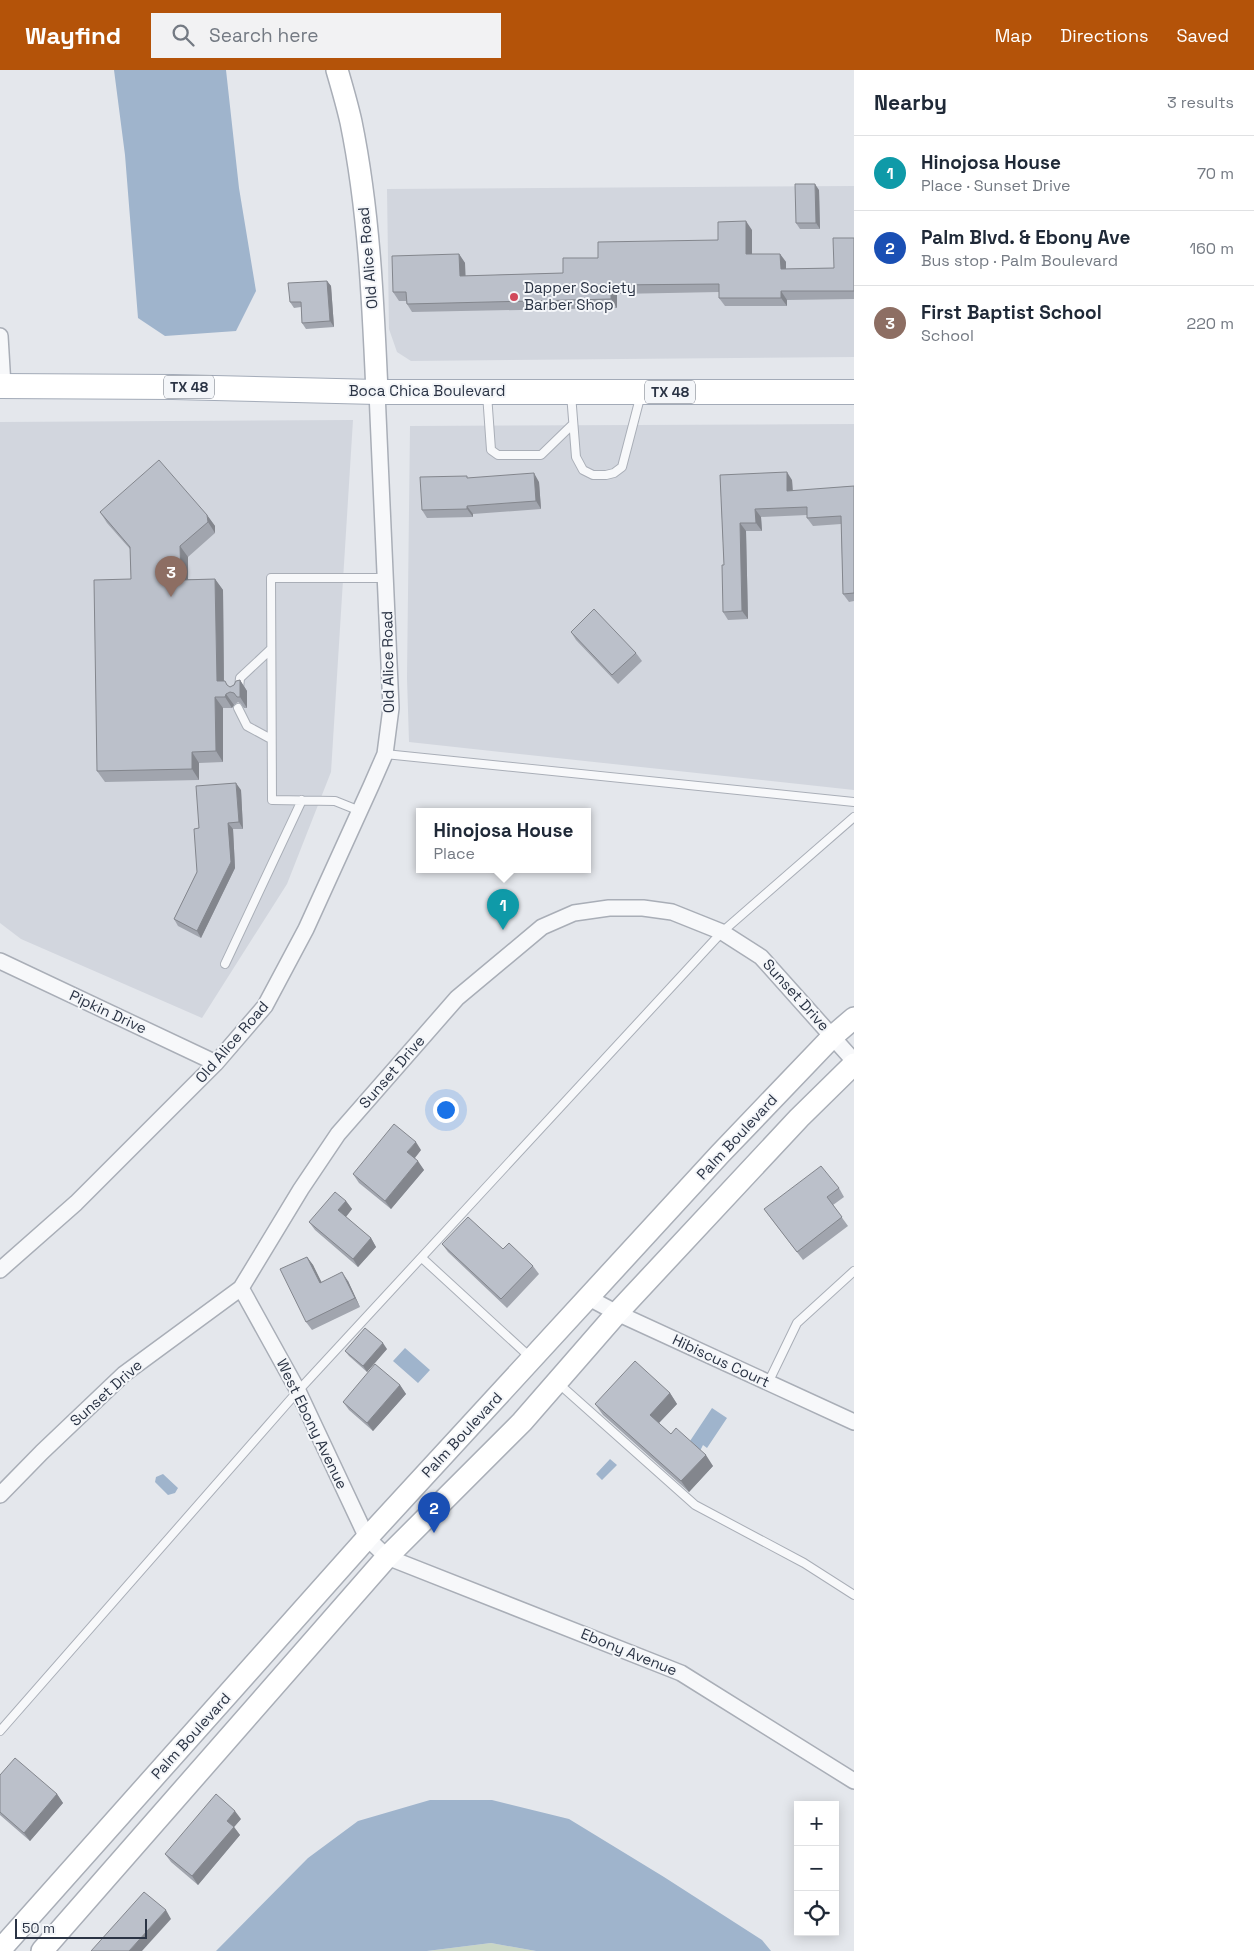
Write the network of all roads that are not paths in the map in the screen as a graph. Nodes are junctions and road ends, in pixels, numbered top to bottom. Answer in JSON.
{"nodes":[{"id":1,"x":337,"y":70,"type":"edge"},
{"id":2,"x":0,"y":336,"type":"edge"},
{"id":3,"x":2,"y":386,"type":"edge"},
{"id":4,"x":377,"y":392,"type":"junction"},
{"id":5,"x":487,"y":392,"type":"junction"},
{"id":6,"x":571,"y":392,"type":"junction"},
{"id":7,"x":642,"y":392,"type":"junction"},
{"id":8,"x":854,"y":392,"type":"edge"},
{"id":9,"x":573,"y":424,"type":"junction"},
{"id":10,"x":385,"y":578,"type":"junction"},
{"id":11,"x":271,"y":649,"type":"junction"},
{"id":12,"x":238,"y":692,"type":"edge"},
{"id":13,"x":238,"y":708,"type":"edge"},
{"id":14,"x":271,"y":739,"type":"junction"},
{"id":15,"x":385,"y":754,"type":"junction"},
{"id":16,"x":302,"y":800,"type":"junction"},
{"id":17,"x":854,"y":802,"type":"edge"},
{"id":18,"x":360,"y":811,"type":"junction"},
{"id":19,"x":854,"y":817,"type":"edge"},
{"id":20,"x":722,"y":932,"type":"junction"},
{"id":21,"x":0,"y":961,"type":"edge"},
{"id":22,"x":225,"y":964,"type":"dead end"},
{"id":23,"x":854,"y":1018,"type":"edge"},
{"id":24,"x":833,"y":1036,"type":"junction"},
{"id":25,"x":854,"y":1062,"type":"edge"},
{"id":26,"x":216,"y":1063,"type":"junction"},
{"id":27,"x":422,"y":1258,"type":"junction"},
{"id":28,"x":0,"y":1270,"type":"edge"},
{"id":29,"x":854,"y":1272,"type":"edge"},
{"id":30,"x":241,"y":1288,"type":"junction"},
{"id":31,"x":588,"y":1298,"type":"junction"},
{"id":32,"x":617,"y":1313,"type":"junction"},
{"id":33,"x":532,"y":1359,"type":"junction"},
{"id":34,"x":557,"y":1382,"type":"junction"},
{"id":35,"x":768,"y":1383,"type":"junction"},
{"id":36,"x":298,"y":1391,"type":"junction"},
{"id":37,"x":854,"y":1422,"type":"edge"},
{"id":38,"x":0,"y":1495,"type":"edge"},
{"id":39,"x":367,"y":1538,"type":"junction"},
{"id":40,"x":387,"y":1557,"type":"junction"},
{"id":41,"x":854,"y":1595,"type":"edge"},
{"id":42,"x":0,"y":1731,"type":"edge"},
{"id":43,"x":854,"y":1781,"type":"edge"},
{"id":44,"x":0,"y":1950,"type":"edge"},
{"id":45,"x":42,"y":1951,"type":"edge"}],
"edges":[{"from":1,"to":4,"type":"main road","name":"Old Alice Road"},
{"from":2,"to":3,"type":"street"},
{"from":3,"to":4,"type":"main road","name":"Boca Chica Boulevard","number":"TX 48"},
{"from":4,"to":5,"type":"main road","name":"Boca Chica Boulevard","number":"TX 48"},
{"from":4,"to":10,"type":"street","name":"Old Alice Road"},
{"from":5,"to":6,"type":"main road","name":"Boca Chica Boulevard","number":"TX 48"},
{"from":5,"to":9,"type":"lane"},
{"from":6,"to":7,"type":"main road","name":"Boca Chica Boulevard","number":"TX 48"},
{"from":6,"to":9,"type":"lane"},
{"from":7,"to":8,"type":"main road","name":"Boca Chica Boulevard","number":"TX 48"},
{"from":7,"to":9,"type":"lane"},
{"from":10,"to":11,"type":"lane"},
{"from":10,"to":15,"type":"street","name":"Old Alice Road"},
{"from":11,"to":12,"type":"lane"},
{"from":11,"to":14,"type":"lane"},
{"from":13,"to":14,"type":"lane"},
{"from":14,"to":16,"type":"lane"},
{"from":15,"to":17,"type":"lane"},
{"from":15,"to":18,"type":"street","name":"Old Alice Road"},
{"from":16,"to":18,"type":"lane"},
{"from":16,"to":22,"type":"lane"},
{"from":18,"to":26,"type":"street","name":"Old Alice Road"},
{"from":19,"to":20,"type":"lane"},
{"from":20,"to":24,"type":"street","name":"Sunset Drive"},
{"from":20,"to":27,"type":"lane"},
{"from":20,"to":30,"type":"street","name":"Sunset Drive"},
{"from":21,"to":26,"type":"street","name":"Pipkin Drive"},
{"from":23,"to":24,"type":"main road","name":"Palm Boulevard"},
{"from":24,"to":25,"type":"street","name":"Sunset Drive"},
{"from":24,"to":31,"type":"main road","name":"Palm Boulevard"},
{"from":25,"to":32,"type":"main road","name":"Palm Boulevard"},
{"from":26,"to":28,"type":"street","name":"Old Alice Road"},
{"from":27,"to":33,"type":"lane"},
{"from":27,"to":36,"type":"lane"},
{"from":29,"to":35,"type":"lane"},
{"from":30,"to":36,"type":"street","name":"West Ebony Avenue"},
{"from":30,"to":38,"type":"street","name":"Sunset Drive"},
{"from":31,"to":32,"type":"street","name":"Hibiscus Court"},
{"from":31,"to":33,"type":"main road","name":"Palm Boulevard"},
{"from":32,"to":34,"type":"main road","name":"Palm Boulevard"},
{"from":32,"to":35,"type":"street","name":"Hibiscus Court"},
{"from":33,"to":39,"type":"main road","name":"Palm Boulevard"},
{"from":34,"to":40,"type":"main road","name":"Palm Boulevard"},
{"from":34,"to":41,"type":"lane"},
{"from":35,"to":37,"type":"street","name":"Hibiscus Court"},
{"from":36,"to":39,"type":"street","name":"West Ebony Avenue"},
{"from":36,"to":42,"type":"lane"},
{"from":39,"to":40,"type":"street","name":"West Ebony Avenue"},
{"from":39,"to":44,"type":"main road","name":"Palm Boulevard"},
{"from":40,"to":43,"type":"street","name":"Ebony Avenue"},
{"from":40,"to":45,"type":"main road","name":"Palm Boulevard"}]}
